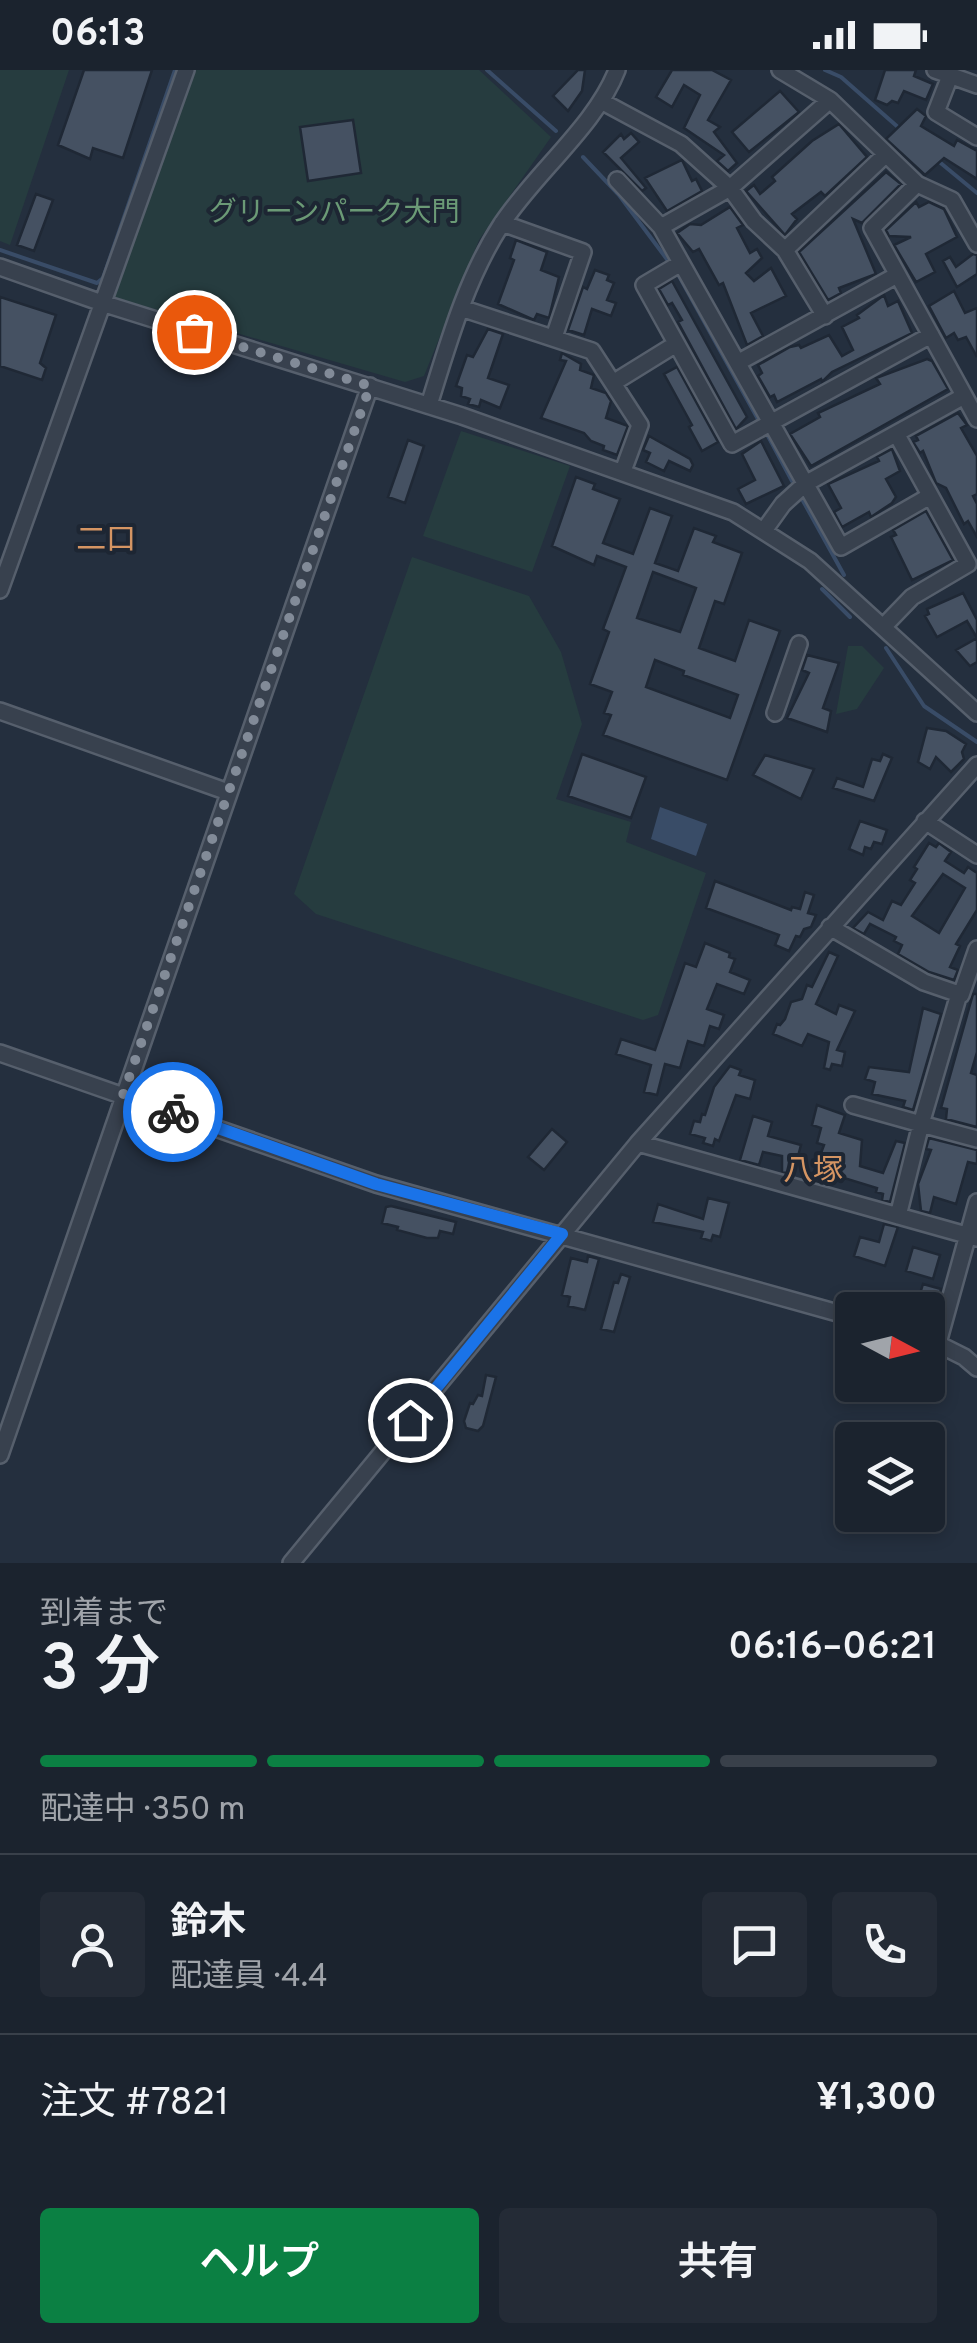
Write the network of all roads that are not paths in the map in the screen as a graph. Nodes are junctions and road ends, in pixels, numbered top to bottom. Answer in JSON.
{"nodes":[{"id":1,"x":186,"y":70,"type":"edge"},
{"id":2,"x":617,"y":70,"type":"edge"},
{"id":3,"x":780,"y":70,"type":"edge"},
{"id":4,"x":942,"y":73,"type":"edge"},
{"id":5,"x":977,"y":85,"type":"edge"},
{"id":6,"x":830,"y":100,"type":"junction"},
{"id":7,"x":602,"y":101,"type":"junction"},
{"id":8,"x":977,"y":137,"type":"edge"},
{"id":9,"x":884,"y":156,"type":"junction"},
{"id":10,"x":617,"y":180,"type":"dead end"},
{"id":11,"x":918,"y":184,"type":"junction"},
{"id":12,"x":730,"y":188,"type":"junction"},
{"id":13,"x":502,"y":224,"type":"junction"},
{"id":14,"x":661,"y":227,"type":"junction"},
{"id":15,"x":977,"y":244,"type":"edge"},
{"id":16,"x":785,"y":250,"type":"junction"},
{"id":17,"x":682,"y":263,"type":"junction"},
{"id":18,"x":0,"y":267,"type":"edge"},
{"id":19,"x":897,"y":276,"type":"junction"},
{"id":20,"x":102,"y":304,"type":"junction"},
{"id":21,"x":461,"y":308,"type":"junction"},
{"id":22,"x":825,"y":316,"type":"junction"},
{"id":23,"x":930,"y":334,"type":"junction"},
{"id":24,"x":554,"y":338,"type":"junction"},
{"id":25,"x":676,"y":344,"type":"junction"},
{"id":26,"x":739,"y":362,"type":"junction"},
{"id":27,"x":613,"y":383,"type":"junction"},
{"id":28,"x":370,"y":386,"type":"junction"},
{"id":29,"x":964,"y":396,"type":"junction"},
{"id":30,"x":429,"y":405,"type":"junction"},
{"id":31,"x":977,"y":419,"type":"edge"},
{"id":32,"x":773,"y":422,"type":"junction"},
{"id":33,"x":898,"y":435,"type":"junction"},
{"id":34,"x":624,"y":472,"type":"junction"},
{"id":35,"x":805,"y":484,"type":"junction"},
{"id":36,"x":930,"y":496,"type":"junction"},
{"id":37,"x":765,"y":529,"type":"junction"},
{"id":38,"x":1,"y":584,"type":"edge"},
{"id":39,"x":884,"y":626,"type":"junction"},
{"id":40,"x":799,"y":644,"type":"dead end"},
{"id":41,"x":0,"y":711,"type":"edge"},
{"id":42,"x":775,"y":713,"type":"dead end"},
{"id":43,"x":977,"y":713,"type":"edge"},
{"id":44,"x":977,"y":765,"type":"edge"},
{"id":45,"x":228,"y":792,"type":"junction"},
{"id":46,"x":925,"y":822,"type":"junction"},
{"id":47,"x":977,"y":855,"type":"edge"},
{"id":48,"x":830,"y":927,"type":"junction"},
{"id":49,"x":977,"y":950,"type":"edge"},
{"id":50,"x":966,"y":996,"type":"edge"},
{"id":51,"x":0,"y":1053,"type":"edge"},
{"id":52,"x":123,"y":1095,"type":"junction"},
{"id":53,"x":853,"y":1105,"type":"dead end"},
{"id":54,"x":921,"y":1124,"type":"junction"},
{"id":55,"x":977,"y":1139,"type":"edge"},
{"id":56,"x":638,"y":1142,"type":"junction"},
{"id":57,"x":977,"y":1202,"type":"edge"},
{"id":58,"x":898,"y":1216,"type":"junction"},
{"id":59,"x":562,"y":1234,"type":"junction"},
{"id":60,"x":973,"y":1237,"type":"edge"},
{"id":61,"x":945,"y":1310,"type":"edge"},
{"id":62,"x":835,"y":1312,"type":"edge"},
{"id":63,"x":945,"y":1348,"type":"edge"},
{"id":64,"x":977,"y":1368,"type":"edge"},
{"id":65,"x":0,"y":1455,"type":"edge"},
{"id":66,"x":291,"y":1563,"type":"edge"}],
"edges":[{"from":1,"to":20,"type":"street"},
{"from":2,"to":7,"type":"street"},
{"from":3,"to":6,"type":"street"},
{"from":4,"to":5,"type":"street"},
{"from":4,"to":8,"type":"street"},
{"from":6,"to":9,"type":"street"},
{"from":6,"to":12,"type":"street"},
{"from":7,"to":12,"type":"street"},
{"from":7,"to":13,"type":"street"},
{"from":9,"to":11,"type":"street"},
{"from":9,"to":16,"type":"street"},
{"from":10,"to":14,"type":"street"},
{"from":11,"to":15,"type":"street"},
{"from":11,"to":19,"type":"street"},
{"from":12,"to":14,"type":"street"},
{"from":12,"to":16,"type":"street"},
{"from":13,"to":21,"type":"street"},
{"from":13,"to":24,"type":"street"},
{"from":14,"to":17,"type":"street"},
{"from":16,"to":22,"type":"street"},
{"from":17,"to":25,"type":"street"},
{"from":17,"to":26,"type":"street"},
{"from":18,"to":20,"type":"street"},
{"from":19,"to":22,"type":"street"},
{"from":19,"to":23,"type":"street"},
{"from":20,"to":28,"type":"street"},
{"from":20,"to":38,"type":"street"},
{"from":21,"to":24,"type":"street"},
{"from":21,"to":30,"type":"street"},
{"from":22,"to":26,"type":"street"},
{"from":23,"to":29,"type":"street"},
{"from":23,"to":32,"type":"street"},
{"from":24,"to":27,"type":"street"},
{"from":25,"to":27,"type":"street"},
{"from":25,"to":32,"type":"street"},
{"from":26,"to":32,"type":"street"},
{"from":27,"to":34,"type":"street"},
{"from":28,"to":30,"type":"street"},
{"from":28,"to":45,"type":"street"},
{"from":29,"to":31,"type":"street"},
{"from":29,"to":33,"type":"street"},
{"from":30,"to":34,"type":"street"},
{"from":32,"to":35,"type":"street"},
{"from":33,"to":35,"type":"street"},
{"from":33,"to":36,"type":"street"},
{"from":34,"to":37,"type":"street"},
{"from":35,"to":36,"type":"street"},
{"from":35,"to":37,"type":"street"},
{"from":36,"to":39,"type":"street"},
{"from":37,"to":39,"type":"street"},
{"from":39,"to":43,"type":"street"},
{"from":40,"to":42,"type":"street"},
{"from":41,"to":45,"type":"street"},
{"from":44,"to":46,"type":"street"},
{"from":45,"to":52,"type":"street"},
{"from":46,"to":47,"type":"street"},
{"from":46,"to":48,"type":"street"},
{"from":48,"to":50,"type":"street"},
{"from":48,"to":56,"type":"street"},
{"from":49,"to":50,"type":"street"},
{"from":50,"to":54,"type":"street"},
{"from":51,"to":52,"type":"street"},
{"from":52,"to":59,"type":"street"},
{"from":52,"to":65,"type":"street"},
{"from":53,"to":54,"type":"street"},
{"from":54,"to":55,"type":"street"},
{"from":54,"to":58,"type":"street"},
{"from":56,"to":58,"type":"street"},
{"from":56,"to":59,"type":"street"},
{"from":57,"to":60,"type":"street"},
{"from":58,"to":60,"type":"street"},
{"from":59,"to":62,"type":"street"},
{"from":59,"to":66,"type":"street"},
{"from":60,"to":61,"type":"street"},
{"from":63,"to":64,"type":"street"}]}
